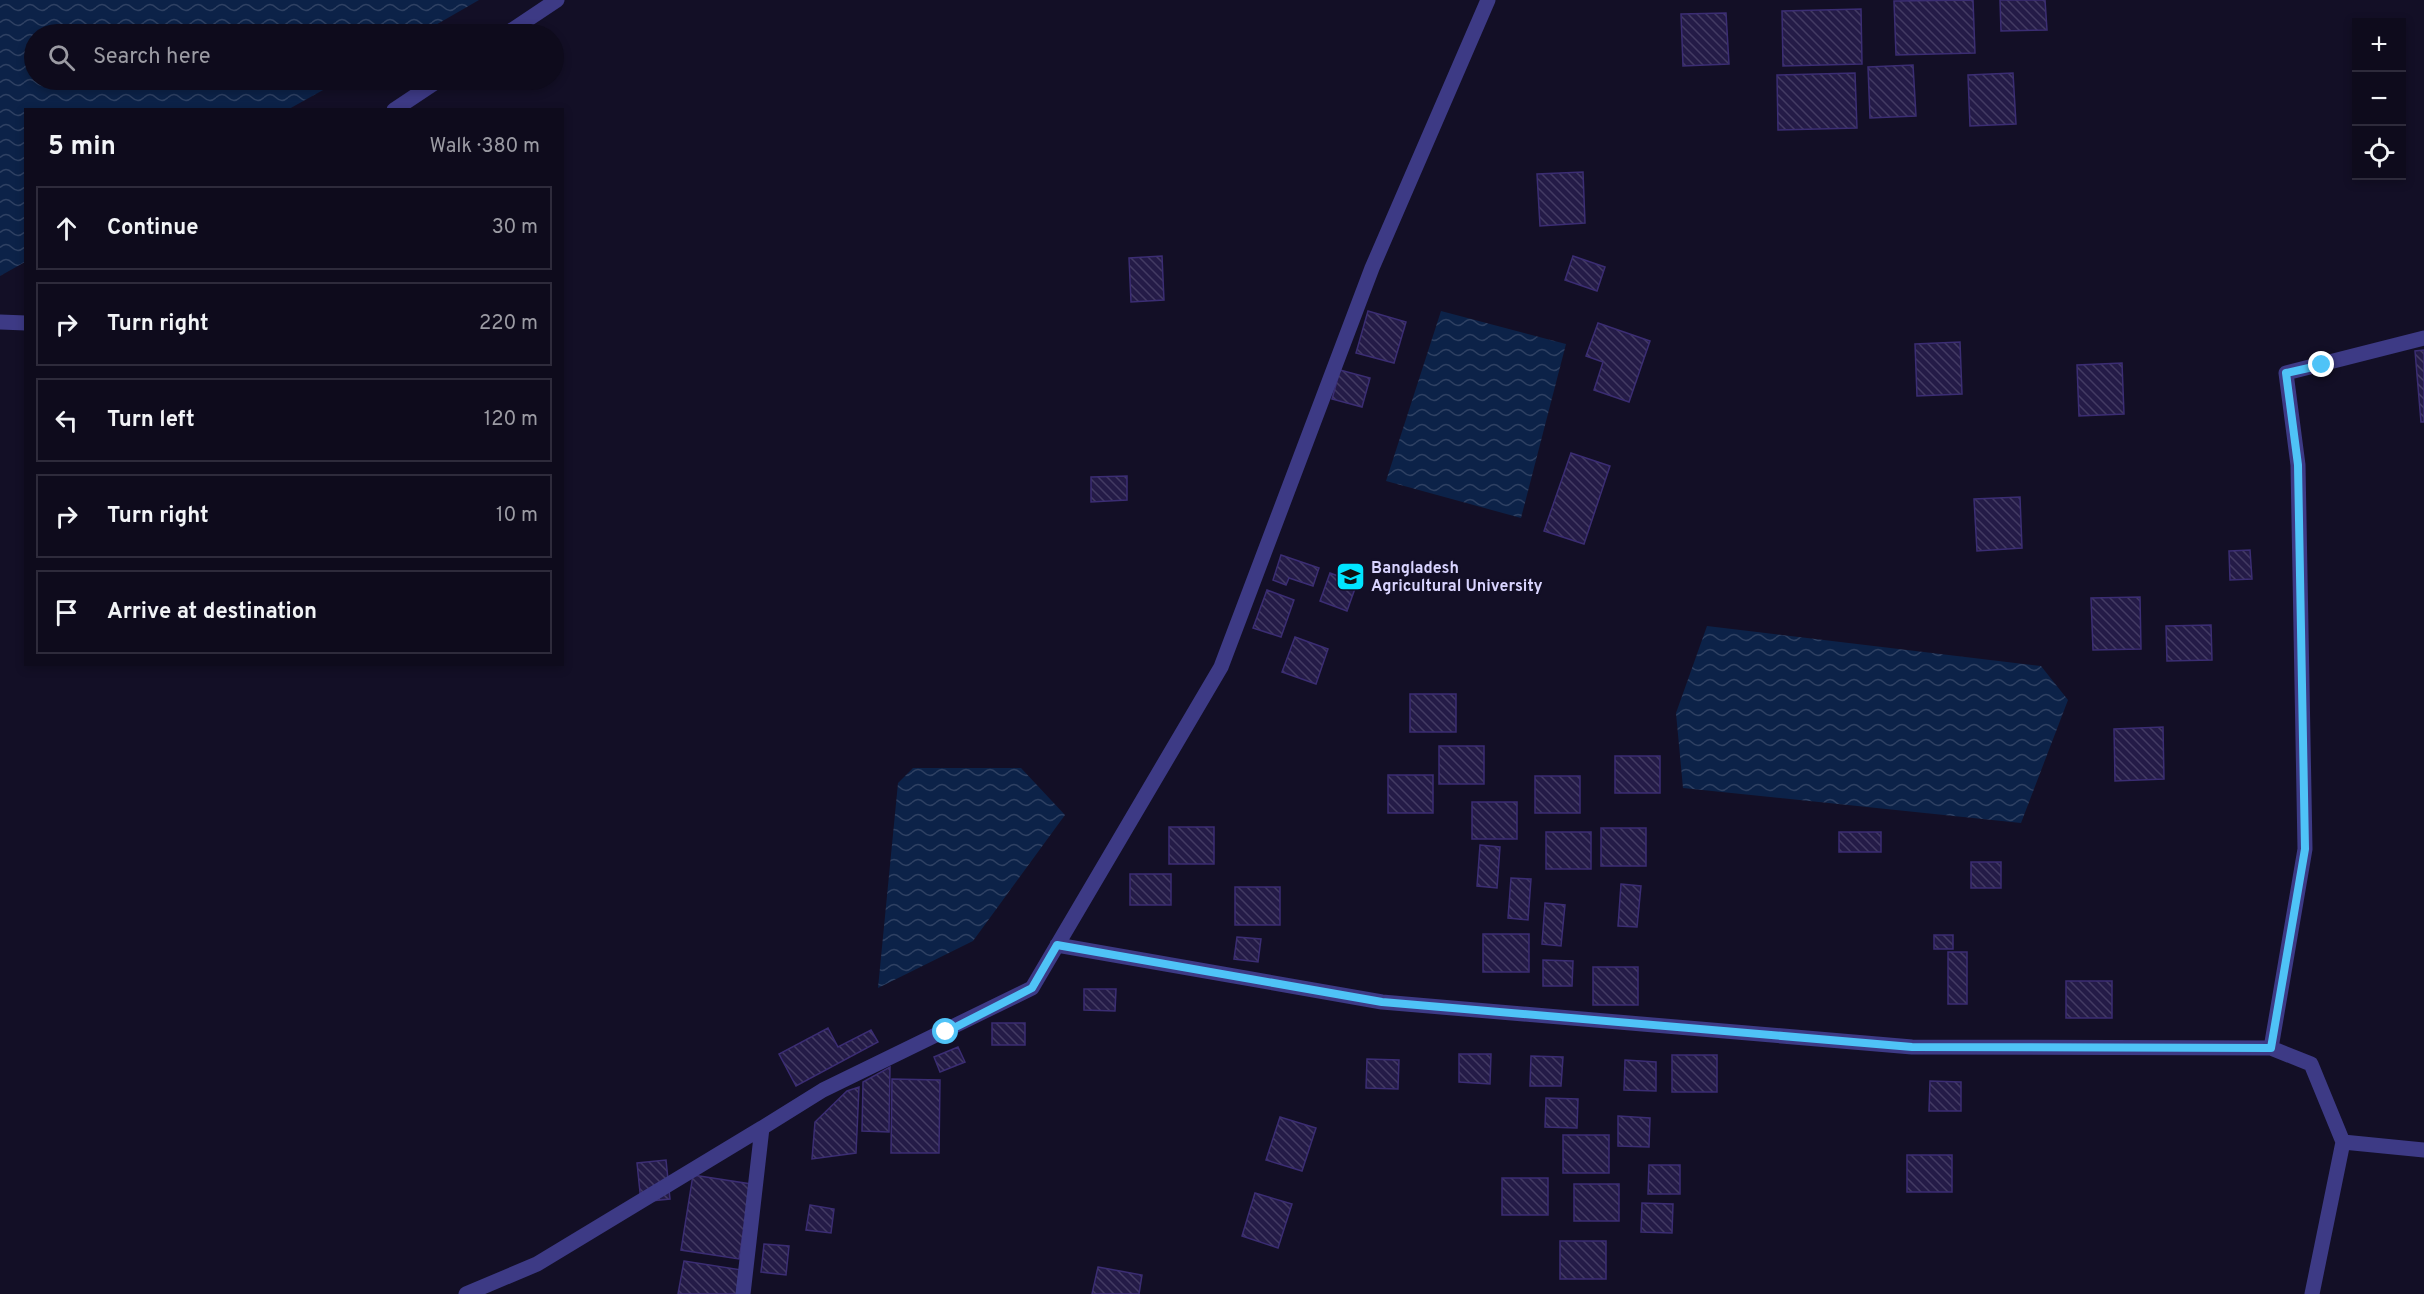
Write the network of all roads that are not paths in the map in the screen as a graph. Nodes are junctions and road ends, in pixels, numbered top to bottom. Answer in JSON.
{"nodes":[{"id":1,"x":557,"y":0,"type":"edge"},
{"id":2,"x":1488,"y":0,"type":"edge"},
{"id":3,"x":521,"y":24,"type":"edge"},
{"id":4,"x":424,"y":90,"type":"edge"},
{"id":5,"x":397,"y":108,"type":"edge"},
{"id":6,"x":0,"y":321,"type":"edge"},
{"id":7,"x":24,"y":323,"type":"edge"},
{"id":8,"x":2424,"y":338,"type":"edge"},
{"id":9,"x":1057,"y":945,"type":"junction"},
{"id":10,"x":2271,"y":1048,"type":"junction"},
{"id":11,"x":762,"y":1128,"type":"junction"},
{"id":12,"x":2343,"y":1142,"type":"junction"},
{"id":13,"x":2424,"y":1150,"type":"edge"},
{"id":14,"x":466,"y":1294,"type":"edge"},
{"id":15,"x":743,"y":1294,"type":"edge"},
{"id":16,"x":2312,"y":1294,"type":"edge"}],
"edges":[{"from":1,"to":3,"type":"street"},
{"from":2,"to":9,"type":"street"},
{"from":4,"to":5,"type":"street"},
{"from":6,"to":7,"type":"street"},
{"from":8,"to":10,"type":"street"},
{"from":9,"to":10,"type":"street"},
{"from":9,"to":11,"type":"street"},
{"from":10,"to":12,"type":"street"},
{"from":11,"to":14,"type":"street"},
{"from":11,"to":15,"type":"street"},
{"from":12,"to":13,"type":"street"},
{"from":12,"to":16,"type":"street"}]}
